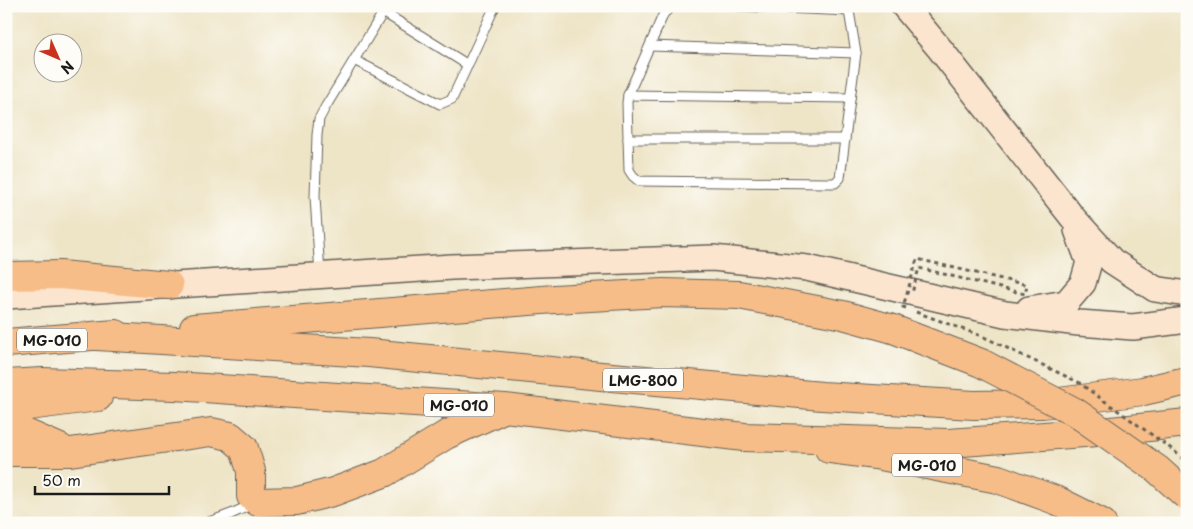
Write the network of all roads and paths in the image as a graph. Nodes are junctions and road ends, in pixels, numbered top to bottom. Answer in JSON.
{"nodes":[{"id":1,"x":495,"y":6,"type":"edge"},
{"id":2,"x":673,"y":6,"type":"edge"},
{"id":3,"x":737,"y":6,"type":"edge"},
{"id":4,"x":904,"y":6,"type":"edge"},
{"id":5,"x":385,"y":9,"type":"edge"},
{"id":6,"x":848,"y":9,"type":"edge"},
{"id":7,"x":650,"y":46,"type":"junction"},
{"id":8,"x":856,"y":53,"type":"junction"},
{"id":9,"x":354,"y":60,"type":"junction"},
{"id":10,"x":468,"y":65,"type":"junction"},
{"id":11,"x":628,"y":95,"type":"junction"},
{"id":12,"x":850,"y":98,"type":"junction"},
{"id":13,"x":628,"y":139,"type":"junction"},
{"id":14,"x":845,"y":139,"type":"junction"},
{"id":15,"x":1073,"y":218,"type":"junction"},
{"id":16,"x":320,"y":275,"type":"junction"},
{"id":17,"x":6,"y":276,"type":"edge"},
{"id":18,"x":169,"y":285,"type":"junction"},
{"id":19,"x":912,"y":293,"type":"junction"},
{"id":20,"x":1187,"y":294,"type":"edge"},
{"id":21,"x":6,"y":296,"type":"edge"},
{"id":22,"x":1005,"y":314,"type":"junction"},
{"id":23,"x":1187,"y":320,"type":"edge"},
{"id":24,"x":97,"y":336,"type":"junction"},
{"id":25,"x":6,"y":343,"type":"edge"},
{"id":26,"x":1187,"y":381,"type":"edge"},
{"id":27,"x":6,"y":384,"type":"edge"},
{"id":28,"x":174,"y":386,"type":"junction"},
{"id":29,"x":505,"y":408,"type":"junction"},
{"id":30,"x":6,"y":409,"type":"edge"},
{"id":31,"x":1187,"y":424,"type":"edge"},
{"id":32,"x":6,"y":429,"type":"edge"},
{"id":33,"x":744,"y":437,"type":"junction"},
{"id":34,"x":6,"y":452,"type":"edge"},
{"id":35,"x":70,"y":452,"type":"junction"},
{"id":36,"x":1187,"y":463,"type":"edge"},
{"id":37,"x":1187,"y":496,"type":"edge"},
{"id":38,"x":258,"y":502,"type":"junction"},
{"id":39,"x":207,"y":523,"type":"edge"},
{"id":40,"x":1102,"y":523,"type":"edge"}],
"edges":[{"from":1,"to":10,"type":"lane"},
{"from":2,"to":7,"type":"lane"},
{"from":3,"to":6,"type":"lane"},
{"from":4,"to":15,"type":"main road"},
{"from":5,"to":9,"type":"lane"},
{"from":5,"to":10,"type":"lane"},
{"from":6,"to":8,"type":"lane"},
{"from":7,"to":8,"type":"lane"},
{"from":7,"to":11,"type":"lane"},
{"from":8,"to":12,"type":"lane"},
{"from":9,"to":10,"type":"lane"},
{"from":9,"to":16,"type":"lane"},
{"from":11,"to":12,"type":"lane"},
{"from":11,"to":13,"type":"lane"},
{"from":12,"to":14,"type":"lane"},
{"from":13,"to":14,"type":"lane"},
{"from":13,"to":14,"type":"lane"},
{"from":15,"to":20,"type":"main road"},
{"from":15,"to":22,"type":"main road"},
{"from":16,"to":18,"type":"main road"},
{"from":16,"to":19,"type":"main road"},
{"from":17,"to":18,"type":"main road"},
{"from":18,"to":21,"type":"main road"},
{"from":19,"to":22,"type":"main road"},
{"from":19,"to":36,"type":"path","bridge":true},
{"from":22,"to":23,"type":"main road"},
{"from":24,"to":25,"type":"main road","number":"MG-010"},
{"from":24,"to":26,"type":"main road","number":"LMG-800"},
{"from":24,"to":37,"type":"main road","number":"MG-010","bridge":true},
{"from":27,"to":28,"type":"main road","number":"MG-010"},
{"from":28,"to":29,"type":"main road","number":"MG-010"},
{"from":28,"to":30,"type":"main road"},
{"from":29,"to":33,"type":"main road","number":"MG-010"},
{"from":29,"to":38,"type":"main road"},
{"from":31,"to":33,"type":"main road"},
{"from":32,"to":35,"type":"main road"},
{"from":33,"to":40,"type":"main road","number":"MG-010"},
{"from":34,"to":35,"type":"main road"},
{"from":35,"to":38,"type":"main road"},
{"from":38,"to":39,"type":"lane"}]}
